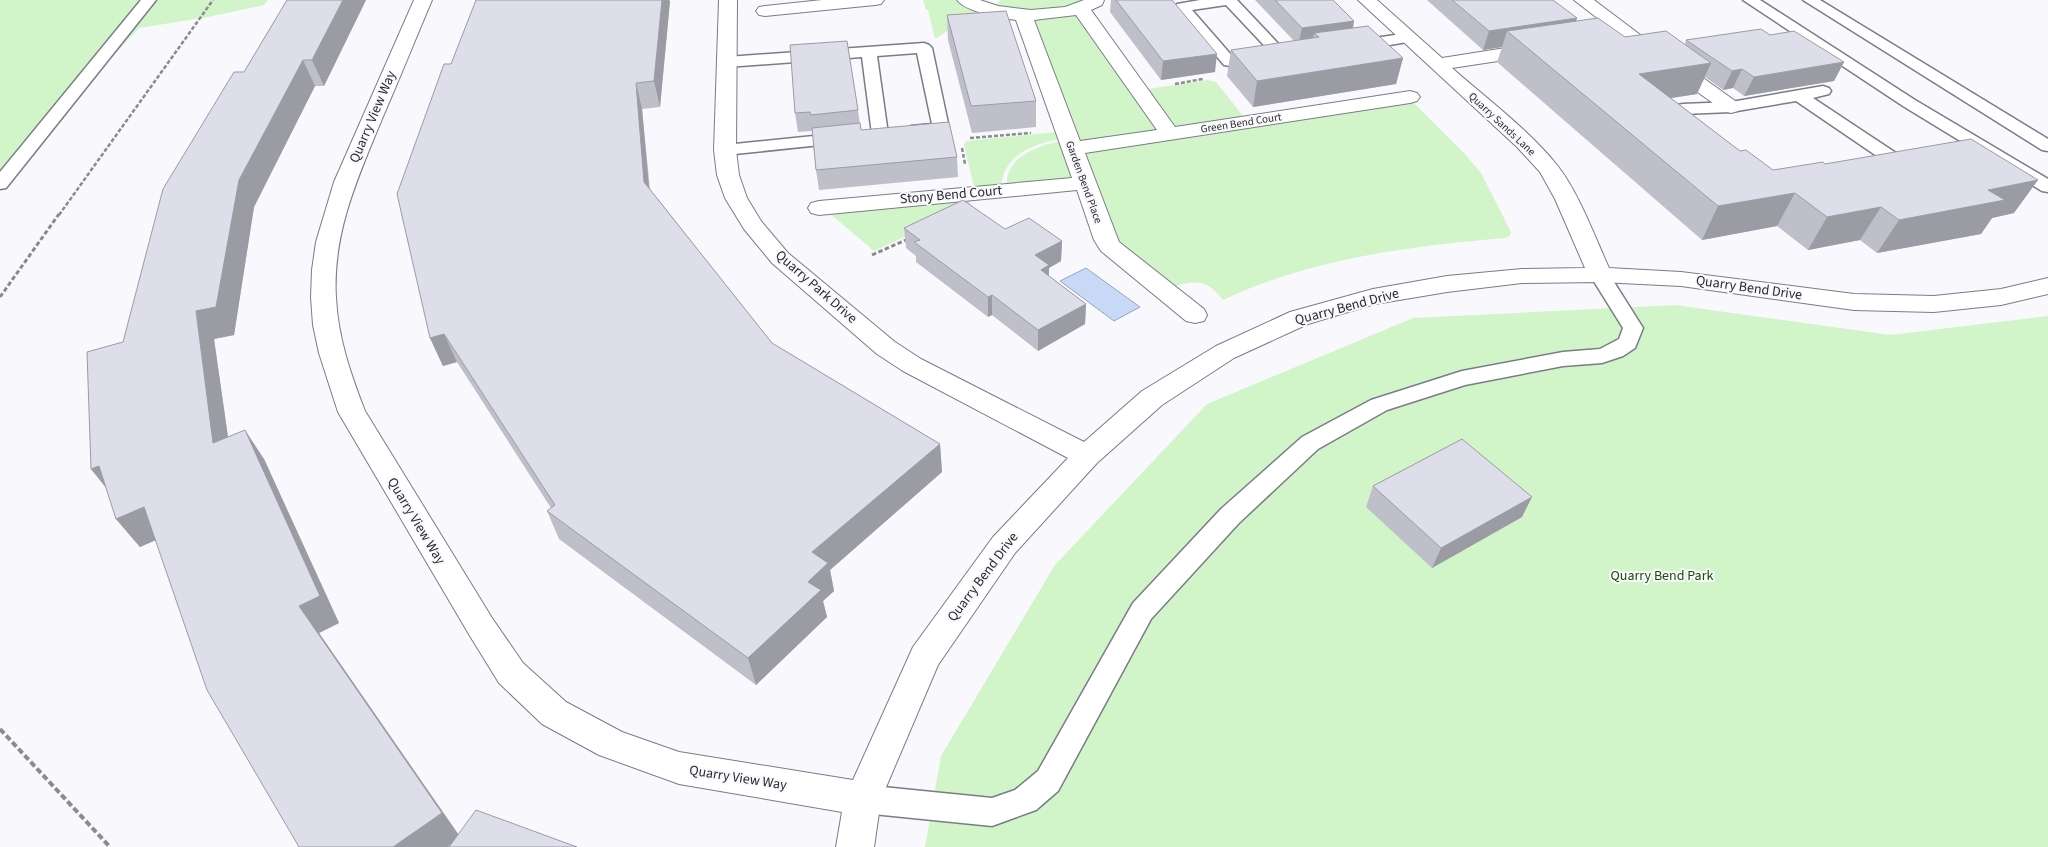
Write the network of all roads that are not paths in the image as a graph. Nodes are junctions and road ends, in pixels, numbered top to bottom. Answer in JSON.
{"nodes":[{"id":1,"x":149,"y":0,"type":"edge"},
{"id":2,"x":423,"y":0,"type":"edge"},
{"id":3,"x":728,"y":0,"type":"edge"},
{"id":4,"x":875,"y":0,"type":"edge"},
{"id":5,"x":966,"y":0,"type":"edge"},
{"id":6,"x":1229,"y":0,"type":"edge"},
{"id":7,"x":1367,"y":0,"type":"edge"},
{"id":8,"x":1583,"y":0,"type":"edge"},
{"id":9,"x":1750,"y":0,"type":"edge"},
{"id":10,"x":1810,"y":0,"type":"edge"},
{"id":11,"x":1089,"y":4,"type":"edge"},
{"id":12,"x":765,"y":12,"type":"dead end"},
{"id":13,"x":1023,"y":14,"type":"junction"},
{"id":14,"x":1610,"y":20,"type":"junction"},
{"id":15,"x":1591,"y":23,"type":"edge"},
{"id":16,"x":1532,"y":32,"type":"edge"},
{"id":17,"x":1630,"y":34,"type":"junction"},
{"id":18,"x":1570,"y":44,"type":"edge"},
{"id":19,"x":1551,"y":47,"type":"edge"},
{"id":20,"x":1341,"y":48,"type":"edge"},
{"id":21,"x":1422,"y":51,"type":"junction"},
{"id":22,"x":869,"y":52,"type":"junction"},
{"id":23,"x":1297,"y":54,"type":"edge"},
{"id":24,"x":1281,"y":55,"type":"junction"},
{"id":25,"x":727,"y":62,"type":"junction"},
{"id":26,"x":1824,"y":91,"type":"dead end"},
{"id":27,"x":1798,"y":95,"type":"junction"},
{"id":28,"x":1410,"y":97,"type":"dead end"},
{"id":29,"x":1731,"y":107,"type":"junction"},
{"id":30,"x":1669,"y":126,"type":"edge"},
{"id":31,"x":892,"y":132,"type":"junction"},
{"id":32,"x":1170,"y":134,"type":"junction"},
{"id":33,"x":1069,"y":139,"type":"junction"},
{"id":34,"x":2048,"y":146,"type":"edge"},
{"id":35,"x":725,"y":150,"type":"junction"},
{"id":36,"x":1875,"y":170,"type":"edge"},
{"id":37,"x":2048,"y":170,"type":"edge"},
{"id":38,"x":2026,"y":174,"type":"junction"},
{"id":39,"x":1084,"y":183,"type":"junction"},
{"id":40,"x":0,"y":184,"type":"edge"},
{"id":41,"x":2048,"y":187,"type":"edge"},
{"id":42,"x":819,"y":208,"type":"dead end"},
{"id":43,"x":1600,"y":275,"type":"junction"},
{"id":44,"x":2048,"y":286,"type":"edge"},
{"id":45,"x":1195,"y":315,"type":"dead end"},
{"id":46,"x":1087,"y":456,"type":"junction"},
{"id":47,"x":863,"y":799,"type":"junction"},
{"id":48,"x":855,"y":847,"type":"edge"}],
"edges":[{"from":1,"to":40,"type":"lane"},
{"from":2,"to":47,"type":"street","name":"Quarry View Way"},
{"from":3,"to":25,"type":"street","name":"Quarry Park Drive"},
{"from":4,"to":12,"type":"street"},
{"from":5,"to":13,"type":"street"},
{"from":6,"to":24,"type":"lane"},
{"from":6,"to":24,"type":"lane"},
{"from":7,"to":21,"type":"street","name":"Quarry Sands Lane"},
{"from":8,"to":14,"type":"street"},
{"from":9,"to":38,"type":"lane"},
{"from":10,"to":34,"type":"lane"},
{"from":11,"to":13,"type":"street"},
{"from":11,"to":32,"type":"street"},
{"from":13,"to":33,"type":"street","name":"Garden Bend Place"},
{"from":14,"to":15,"type":"street"},
{"from":14,"to":17,"type":"street"},
{"from":16,"to":21,"type":"street"},
{"from":17,"to":18,"type":"street"},
{"from":17,"to":29,"type":"street"},
{"from":19,"to":21,"type":"street"},
{"from":20,"to":21,"type":"lane"},
{"from":21,"to":43,"type":"street","name":"Quarry Sands Lane"},
{"from":22,"to":25,"type":"lane"},
{"from":22,"to":31,"type":"lane"},
{"from":22,"to":31,"type":"lane"},
{"from":23,"to":24,"type":"lane"},
{"from":25,"to":35,"type":"street","name":"Quarry Park Drive"},
{"from":26,"to":27,"type":"lane"},
{"from":27,"to":29,"type":"lane"},
{"from":27,"to":36,"type":"lane"},
{"from":28,"to":32,"type":"street","name":"Green Bend Court"},
{"from":29,"to":30,"type":"lane"},
{"from":31,"to":35,"type":"lane"},
{"from":32,"to":33,"type":"street","name":"Green Bend Court"},
{"from":33,"to":39,"type":"street","name":"Garden Bend Place"},
{"from":35,"to":46,"type":"street","name":"Quarry Park Drive"},
{"from":37,"to":38,"type":"lane"},
{"from":38,"to":41,"type":"lane"},
{"from":39,"to":42,"type":"street","name":"Stony Bend Court"},
{"from":39,"to":45,"type":"street","name":"Garden Bend Place"},
{"from":43,"to":44,"type":"street","name":"Quarry Bend Drive"},
{"from":43,"to":46,"type":"street","name":"Quarry Bend Drive"},
{"from":43,"to":47,"type":"lane"},
{"from":46,"to":47,"type":"street","name":"Quarry Bend Drive"},
{"from":47,"to":48,"type":"street","name":"Quarry Bend Drive"}]}
